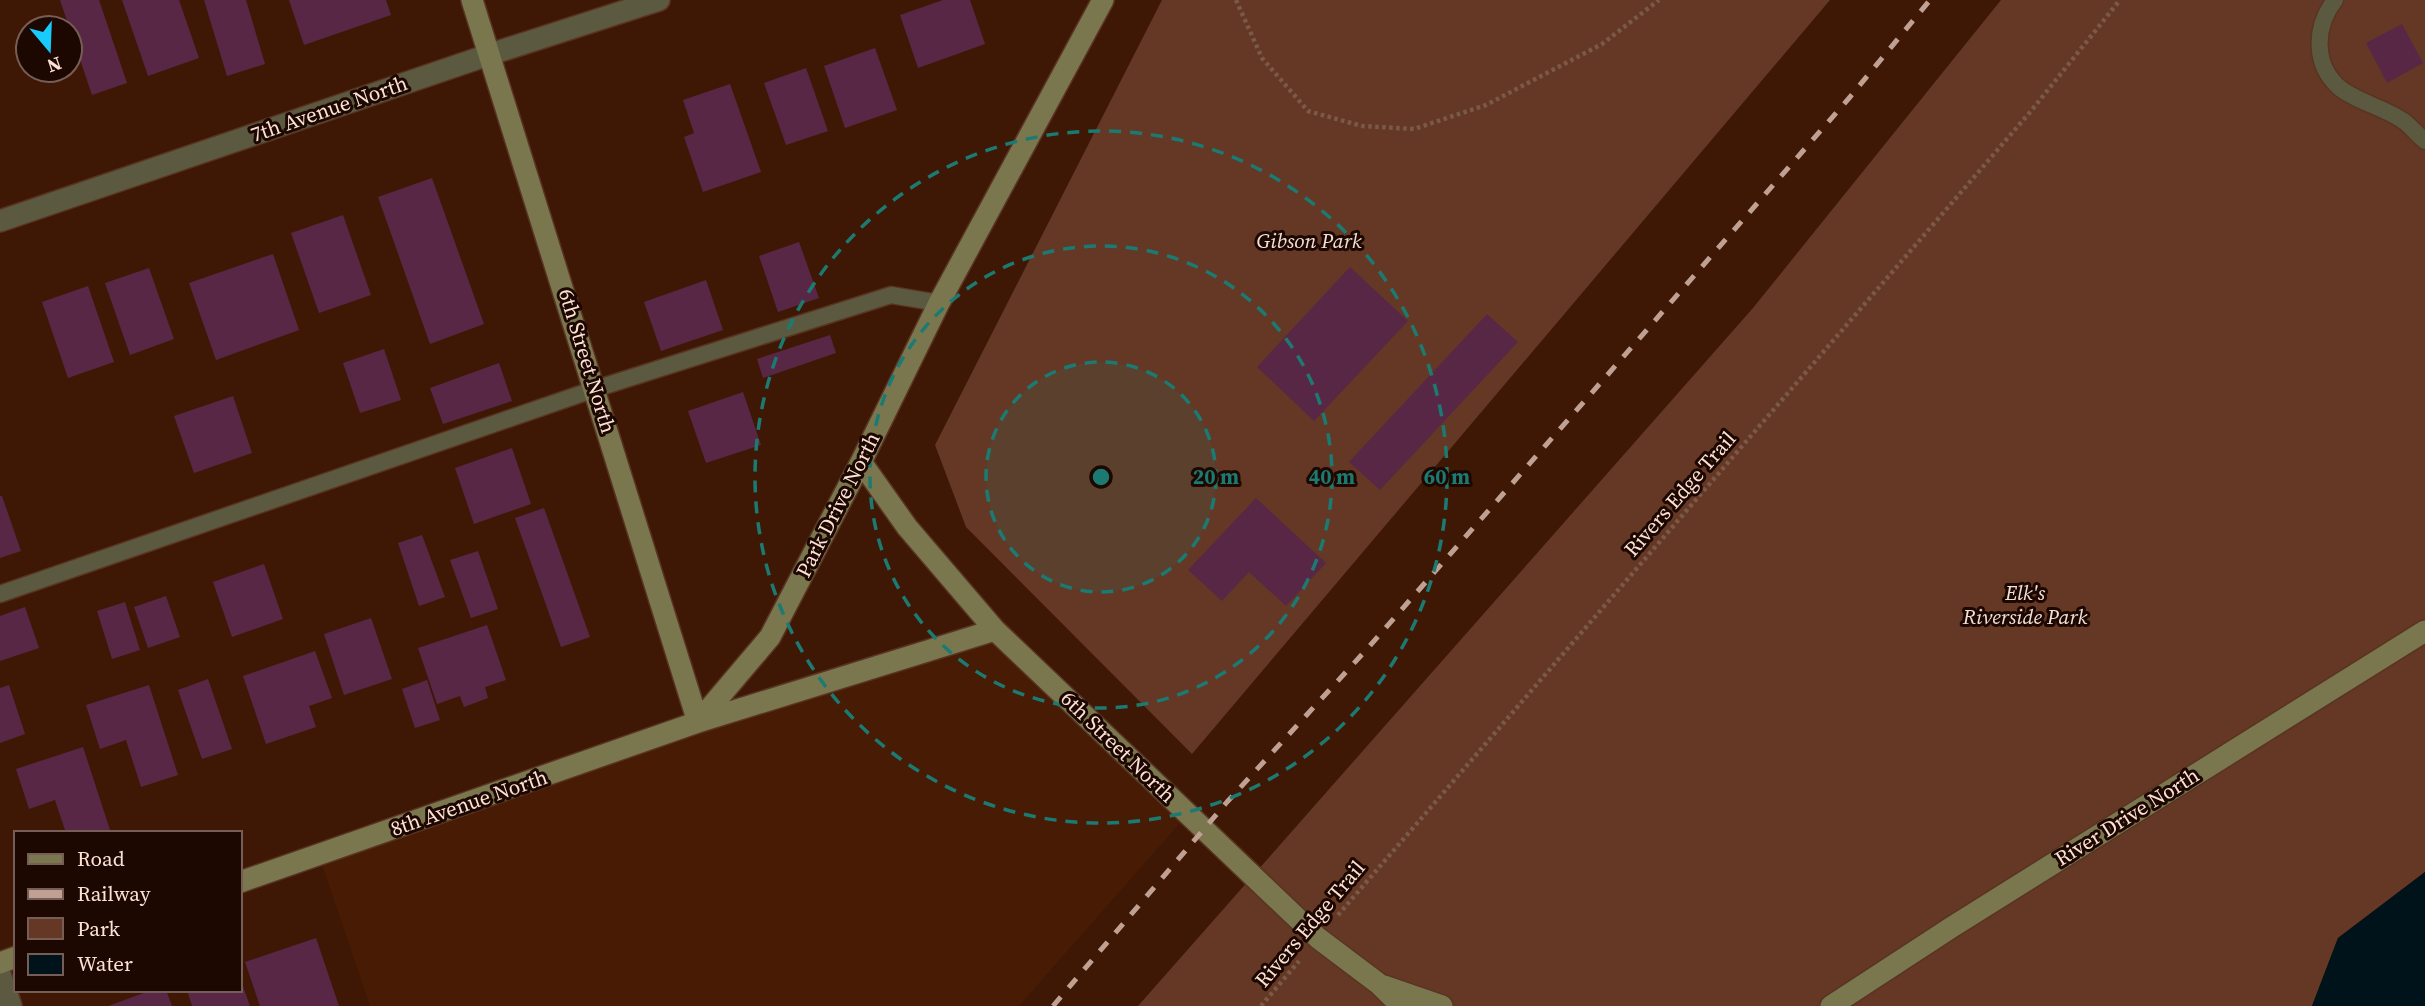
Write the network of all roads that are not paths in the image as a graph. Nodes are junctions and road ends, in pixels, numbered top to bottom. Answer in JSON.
{"nodes":[{"id":1,"x":472,"y":0,"type":"edge"},
{"id":2,"x":659,"y":0,"type":"edge"},
{"id":3,"x":1104,"y":0,"type":"edge"},
{"id":4,"x":2335,"y":0,"type":"edge"},
{"id":5,"x":491,"y":54,"type":"junction"},
{"id":6,"x":2425,"y":141,"type":"edge"},
{"id":7,"x":0,"y":221,"type":"edge"},
{"id":8,"x":939,"y":303,"type":"junction"},
{"id":9,"x":596,"y":389,"type":"junction"},
{"id":10,"x":860,"y":462,"type":"junction"},
{"id":11,"x":0,"y":594,"type":"edge"},
{"id":12,"x":995,"y":629,"type":"junction"},
{"id":13,"x":2425,"y":631,"type":"edge"},
{"id":14,"x":698,"y":722,"type":"junction"},
{"id":15,"x":242,"y":881,"type":"edge"},
{"id":16,"x":0,"y":974,"type":"edge"},
{"id":17,"x":1378,"y":984,"type":"junction"},
{"id":18,"x":11,"y":1006,"type":"edge"},
{"id":19,"x":1388,"y":1006,"type":"edge"},
{"id":20,"x":1401,"y":1006,"type":"edge"},
{"id":21,"x":1442,"y":1006,"type":"edge"},
{"id":22,"x":1831,"y":1006,"type":"edge"}],
"edges":[{"from":1,"to":5,"type":"street","name":"6th Street North"},
{"from":2,"to":5,"type":"street","name":"7th Avenue North"},
{"from":3,"to":8,"type":"street","name":"Park Drive North"},
{"from":4,"to":6,"type":"lane"},
{"from":5,"to":7,"type":"street","name":"7th Avenue North"},
{"from":5,"to":9,"type":"street","name":"6th Street North"},
{"from":8,"to":9,"type":"lane"},
{"from":8,"to":10,"type":"street","name":"Park Drive North"},
{"from":9,"to":11,"type":"lane"},
{"from":9,"to":14,"type":"street","name":"6th Street North"},
{"from":10,"to":12,"type":"street","name":"6th Street North"},
{"from":10,"to":14,"type":"street","name":"Park Drive North"},
{"from":12,"to":14,"type":"street"},
{"from":12,"to":17,"type":"street","name":"6th Street North"},
{"from":13,"to":22,"type":"street","name":"River Drive North"},
{"from":14,"to":15,"type":"street","name":"8th Avenue North"},
{"from":16,"to":18,"type":"street"},
{"from":17,"to":19,"type":"street"},
{"from":17,"to":20,"type":"street","name":"6th Street North"},
{"from":17,"to":21,"type":"street"}]}
